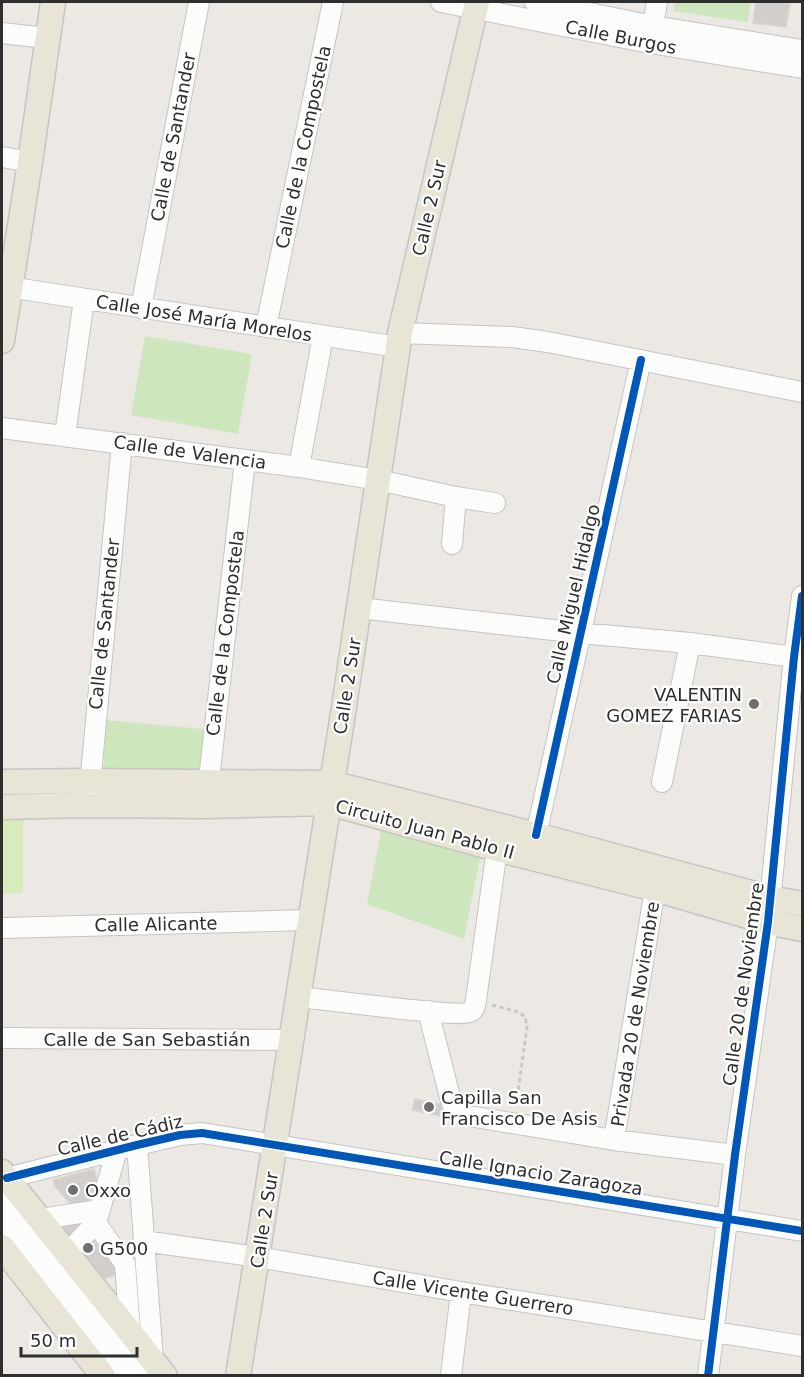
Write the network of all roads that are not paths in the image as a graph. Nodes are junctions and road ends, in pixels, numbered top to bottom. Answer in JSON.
{"nodes":[{"id":1,"x":53,"y":2,"type":"edge"},
{"id":2,"x":199,"y":2,"type":"edge"},
{"id":3,"x":333,"y":2,"type":"edge"},
{"id":4,"x":441,"y":2,"type":"edge"},
{"id":5,"x":537,"y":2,"type":"edge"},
{"id":6,"x":657,"y":2,"type":"edge"},
{"id":7,"x":476,"y":5,"type":"edge"},
{"id":8,"x":2,"y":33,"type":"edge"},
{"id":9,"x":651,"y":34,"type":"junction"},
{"id":10,"x":46,"y":38,"type":"junction"},
{"id":11,"x":802,"y":50,"type":"edge"},
{"id":12,"x":802,"y":68,"type":"edge"},
{"id":13,"x":2,"y":157,"type":"edge"},
{"id":14,"x":30,"y":162,"type":"junction"},
{"id":15,"x":6,"y":287,"type":"edge"},
{"id":16,"x":84,"y":299,"type":"junction"},
{"id":17,"x":141,"y":308,"type":"junction"},
{"id":18,"x":266,"y":327,"type":"junction"},
{"id":19,"x":323,"y":336,"type":"junction"},
{"id":20,"x":399,"y":340,"type":"junction"},
{"id":21,"x":2,"y":341,"type":"edge"},
{"id":22,"x":641,"y":360,"type":"junction"},
{"id":23,"x":802,"y":392,"type":"edge"},
{"id":24,"x":2,"y":428,"type":"edge"},
{"id":25,"x":65,"y":436,"type":"junction"},
{"id":26,"x":122,"y":443,"type":"junction"},
{"id":27,"x":245,"y":460,"type":"junction"},
{"id":28,"x":299,"y":467,"type":"junction"},
{"id":29,"x":378,"y":480,"type":"junction"},
{"id":30,"x":456,"y":497,"type":"junction"},
{"id":31,"x":495,"y":503,"type":"dead end"},
{"id":32,"x":452,"y":544,"type":"dead end"},
{"id":33,"x":802,"y":596,"type":"edge"},
{"id":34,"x":359,"y":608,"type":"junction"},
{"id":35,"x":579,"y":633,"type":"junction"},
{"id":36,"x":690,"y":643,"type":"junction"},
{"id":37,"x":799,"y":657,"type":"edge"},
{"id":38,"x":89,"y":781,"type":"junction"},
{"id":39,"x":2,"y":782,"type":"edge"},
{"id":40,"x":662,"y":782,"type":"dead end"},
{"id":41,"x":330,"y":793,"type":"junction"},
{"id":42,"x":207,"y":795,"type":"junction"},
{"id":43,"x":88,"y":805,"type":"junction"},
{"id":44,"x":2,"y":807,"type":"edge"},
{"id":45,"x":536,"y":835,"type":"junction"},
{"id":46,"x":497,"y":849,"type":"junction"},
{"id":47,"x":655,"y":888,"type":"junction"},
{"id":48,"x":770,"y":898,"type":"junction"},
{"id":49,"x":802,"y":903,"type":"edge"},
{"id":50,"x":310,"y":920,"type":"junction"},
{"id":51,"x":768,"y":922,"type":"junction"},
{"id":52,"x":2,"y":928,"type":"edge"},
{"id":53,"x":802,"y":929,"type":"edge"},
{"id":54,"x":298,"y":997,"type":"junction"},
{"id":55,"x":428,"y":1011,"type":"junction"},
{"id":56,"x":2,"y":1038,"type":"edge"},
{"id":57,"x":292,"y":1040,"type":"junction"},
{"id":58,"x":614,"y":1140,"type":"junction"},
{"id":59,"x":137,"y":1144,"type":"junction"},
{"id":60,"x":275,"y":1146,"type":"junction"},
{"id":61,"x":117,"y":1150,"type":"junction"},
{"id":62,"x":735,"y":1155,"type":"junction"},
{"id":63,"x":3,"y":1182,"type":"edge"},
{"id":64,"x":98,"y":1217,"type":"junction"},
{"id":65,"x":728,"y":1218,"type":"junction"},
{"id":66,"x":2,"y":1219,"type":"edge"},
{"id":67,"x":40,"y":1219,"type":"junction"},
{"id":68,"x":802,"y":1231,"type":"edge"},
{"id":69,"x":143,"y":1241,"type":"junction"},
{"id":70,"x":67,"y":1253,"type":"junction"},
{"id":71,"x":6,"y":1255,"type":"edge"},
{"id":72,"x":258,"y":1257,"type":"junction"},
{"id":73,"x":461,"y":1292,"type":"junction"},
{"id":74,"x":713,"y":1330,"type":"junction"},
{"id":75,"x":130,"y":1331,"type":"junction"},
{"id":76,"x":802,"y":1346,"type":"edge"},
{"id":77,"x":155,"y":1370,"type":"edge"},
{"id":78,"x":103,"y":1376,"type":"edge"},
{"id":79,"x":128,"y":1376,"type":"edge"},
{"id":80,"x":238,"y":1376,"type":"edge"},
{"id":81,"x":451,"y":1376,"type":"edge"},
{"id":82,"x":708,"y":1376,"type":"edge"}],
"edges":[{"from":1,"to":10,"type":"main road"},
{"from":2,"to":17,"type":"street","name":"Calle de Santander"},
{"from":3,"to":18,"type":"street","name":"Calle de la Compostela"},
{"from":4,"to":7,"type":"street","name":"Calle Burgos"},
{"from":5,"to":9,"type":"street","name":"Calle Burgos"},
{"from":6,"to":9,"type":"street"},
{"from":7,"to":9,"type":"street","name":"Calle Burgos"},
{"from":7,"to":20,"type":"main road","name":"Calle 2 Sur"},
{"from":8,"to":10,"type":"street"},
{"from":9,"to":11,"type":"street","name":"Calle Burgos"},
{"from":9,"to":12,"type":"street","name":"Calle Burgos"},
{"from":10,"to":14,"type":"main road"},
{"from":13,"to":14,"type":"street"},
{"from":14,"to":15,"type":"main road"},
{"from":15,"to":16,"type":"street","name":"Calle José María Morelos"},
{"from":15,"to":21,"type":"main road"},
{"from":16,"to":17,"type":"street","name":"Calle José María Morelos"},
{"from":16,"to":25,"type":"street"},
{"from":17,"to":18,"type":"street","name":"Calle José María Morelos"},
{"from":18,"to":19,"type":"street","name":"Calle José María Morelos"},
{"from":19,"to":20,"type":"street","name":"Calle José María Morelos"},
{"from":19,"to":28,"type":"street"},
{"from":20,"to":22,"type":"street","name":"Calle José María Morelos"},
{"from":20,"to":29,"type":"main road","name":"Calle 2 Sur"},
{"from":22,"to":23,"type":"street","name":"Calle José María Morelos"},
{"from":22,"to":35,"type":"street","name":"Calle Miguel Hidalgo"},
{"from":24,"to":25,"type":"street","name":"Calle de Valencia"},
{"from":25,"to":26,"type":"street","name":"Calle de Valencia"},
{"from":26,"to":27,"type":"street","name":"Calle de Valencia"},
{"from":26,"to":38,"type":"street","name":"Calle de Santander"},
{"from":27,"to":28,"type":"street","name":"Calle de Valencia"},
{"from":27,"to":42,"type":"street","name":"Calle de la Compostela"},
{"from":28,"to":29,"type":"street","name":"Calle de Valencia"},
{"from":29,"to":30,"type":"street","name":"Calle de Valencia"},
{"from":29,"to":34,"type":"main road","name":"Calle 2 Sur"},
{"from":30,"to":31,"type":"street","name":"Calle de Valencia"},
{"from":30,"to":32,"type":"street"},
{"from":33,"to":37,"type":"street","name":"Calle 20 de Noviembre"},
{"from":34,"to":35,"type":"street"},
{"from":34,"to":41,"type":"main road","name":"Calle 2 Sur"},
{"from":35,"to":36,"type":"street"},
{"from":35,"to":45,"type":"street","name":"Calle Miguel Hidalgo"},
{"from":36,"to":37,"type":"street"},
{"from":36,"to":40,"type":"street"},
{"from":37,"to":48,"type":"street","name":"Calle 20 de Noviembre"},
{"from":38,"to":39,"type":"main road","name":"Circuito Juan Pablo II"},
{"from":38,"to":42,"type":"main road","name":"Circuito Juan Pablo II"},
{"from":38,"to":43,"type":"street","name":"Calle de Santander"},
{"from":41,"to":42,"type":"main road","name":"Circuito Juan Pablo II"},
{"from":41,"to":45,"type":"main road","name":"Circuito Juan Pablo II"},
{"from":41,"to":46,"type":"main road","name":"Circuito Juan Pablo II"},
{"from":41,"to":50,"type":"main road","name":"Calle 2 Sur"},
{"from":42,"to":43,"type":"main road","name":"Circuito Juan Pablo II"},
{"from":43,"to":44,"type":"main road","name":"Circuito Juan Pablo II"},
{"from":45,"to":48,"type":"main road","name":"Circuito Juan Pablo II"},
{"from":46,"to":47,"type":"main road","name":"Circuito Juan Pablo II"},
{"from":46,"to":55,"type":"street"},
{"from":47,"to":51,"type":"main road","name":"Circuito Juan Pablo II"},
{"from":47,"to":58,"type":"street","name":"Privada 20 de Noviembre"},
{"from":48,"to":49,"type":"main road","name":"Circuito Juan Pablo II"},
{"from":48,"to":51,"type":"street","name":"Calle 20 de Noviembre"},
{"from":50,"to":52,"type":"street","name":"Calle Alicante"},
{"from":50,"to":54,"type":"main road","name":"Calle 2 Sur"},
{"from":51,"to":53,"type":"main road","name":"Circuito Juan Pablo II"},
{"from":51,"to":62,"type":"street","name":"Calle 20 de Noviembre"},
{"from":54,"to":55,"type":"street"},
{"from":54,"to":57,"type":"main road","name":"Calle 2 Sur"},
{"from":55,"to":58,"type":"street"},
{"from":56,"to":57,"type":"street","name":"Calle de San Sebastián"},
{"from":57,"to":60,"type":"main road","name":"Calle 2 Sur"},
{"from":58,"to":62,"type":"street"},
{"from":59,"to":60,"type":"street","name":"Calle de Cádiz"},
{"from":59,"to":61,"type":"street","name":"Calle de Cádiz"},
{"from":59,"to":69,"type":"street"},
{"from":60,"to":65,"type":"street","name":"Calle Ignacio Zaragoza"},
{"from":60,"to":72,"type":"main road","name":"Calle 2 Sur"},
{"from":61,"to":63,"type":"street","name":"Calle de Cádiz"},
{"from":61,"to":64,"type":"street"},
{"from":62,"to":65,"type":"street","name":"Calle 20 de Noviembre"},
{"from":63,"to":67,"type":"main road"},
{"from":63,"to":77,"type":"street"},
{"from":64,"to":67,"type":"street"},
{"from":64,"to":70,"type":"street"},
{"from":64,"to":75,"type":"street"},
{"from":65,"to":68,"type":"street","name":"Calle Ignacio Zaragoza"},
{"from":65,"to":74,"type":"street","name":"Calle 20 de Noviembre"},
{"from":66,"to":79,"type":"street"},
{"from":67,"to":70,"type":"main road"},
{"from":69,"to":72,"type":"street","name":"Calle Vicente Guerrero"},
{"from":69,"to":77,"type":"street"},
{"from":70,"to":75,"type":"main road"},
{"from":71,"to":78,"type":"main road"},
{"from":72,"to":73,"type":"street","name":"Calle Vicente Guerrero"},
{"from":72,"to":80,"type":"main road","name":"Calle 2 Sur"},
{"from":73,"to":74,"type":"street","name":"Calle Vicente Guerrero"},
{"from":73,"to":81,"type":"street"},
{"from":74,"to":76,"type":"street","name":"Calle Vicente Guerrero"},
{"from":74,"to":82,"type":"street","name":"Calle 20 de Noviembre"},
{"from":75,"to":77,"type":"main road"}]}
